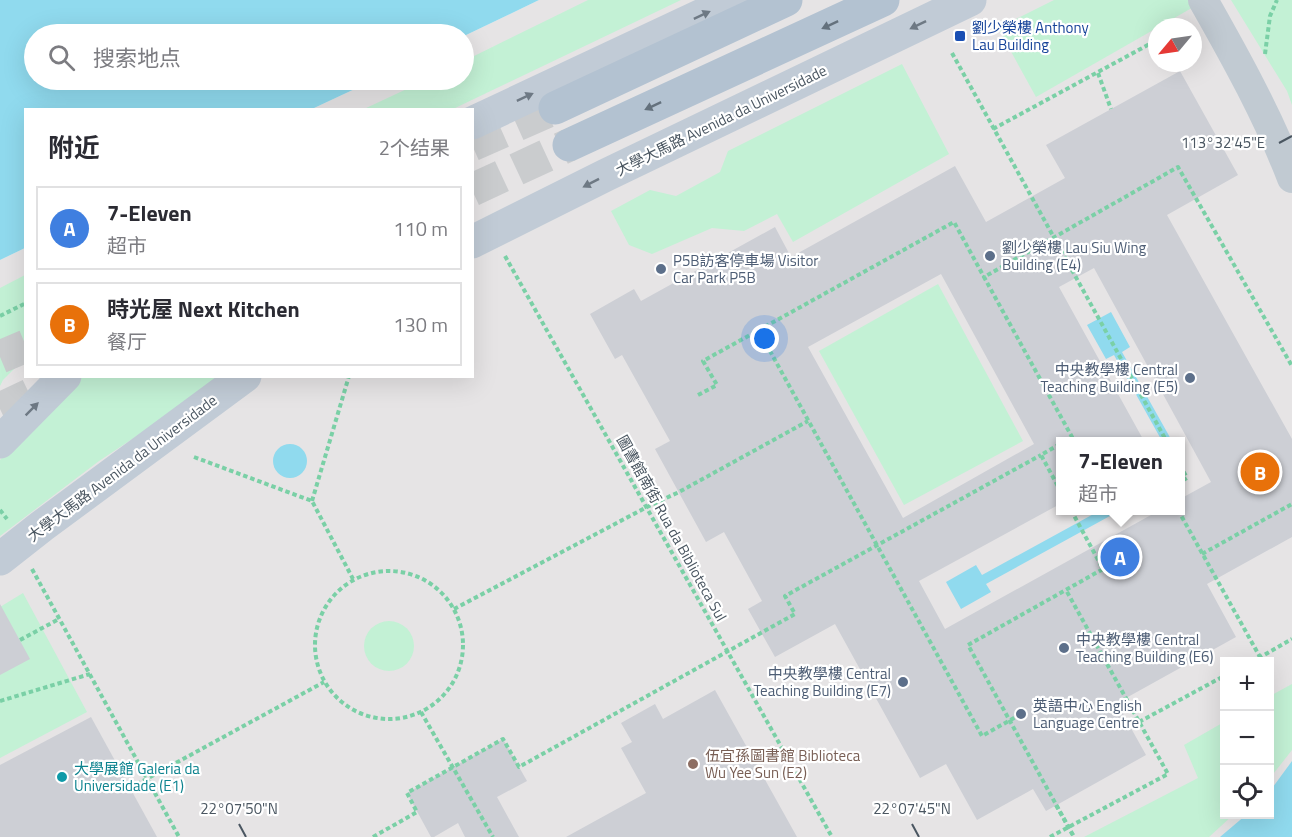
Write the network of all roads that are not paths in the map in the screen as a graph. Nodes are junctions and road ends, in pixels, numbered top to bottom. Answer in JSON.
{"nodes":[{"id":1,"x":734,"y":0,"type":"edge"},
{"id":2,"x":786,"y":0,"type":"edge"},
{"id":3,"x":883,"y":0,"type":"edge"},
{"id":4,"x":970,"y":0,"type":"edge"},
{"id":5,"x":1203,"y":0,"type":"edge"},
{"id":6,"x":555,"y":108,"type":"tunnel mouth"},
{"id":7,"x":474,"y":122,"type":"edge"},
{"id":8,"x":569,"y":145,"type":"tunnel mouth"},
{"id":9,"x":1292,"y":178,"type":"edge"},
{"id":10,"x":482,"y":237,"type":"edge"},
{"id":11,"x":63,"y":378,"type":"edge"},
{"id":12,"x":242,"y":378,"type":"edge"},
{"id":13,"x":0,"y":442,"type":"edge"},
{"id":14,"x":0,"y":559,"type":"edge"}],
"edges":[{"from":7,"to":1,"type":"main road","one_way":true},
{"from":2,"to":6,"type":"main road"},
{"from":3,"to":8,"type":"main road","one_way":true},
{"from":4,"to":10,"type":"main road","name":"大學大馬路 Avenida da Universidade","one_way":true},
{"from":5,"to":9,"type":"street"},
{"from":13,"to":11,"type":"main road","one_way":true},
{"from":12,"to":14,"type":"main road","name":"大學大馬路 Avenida da Universidade"}]}
